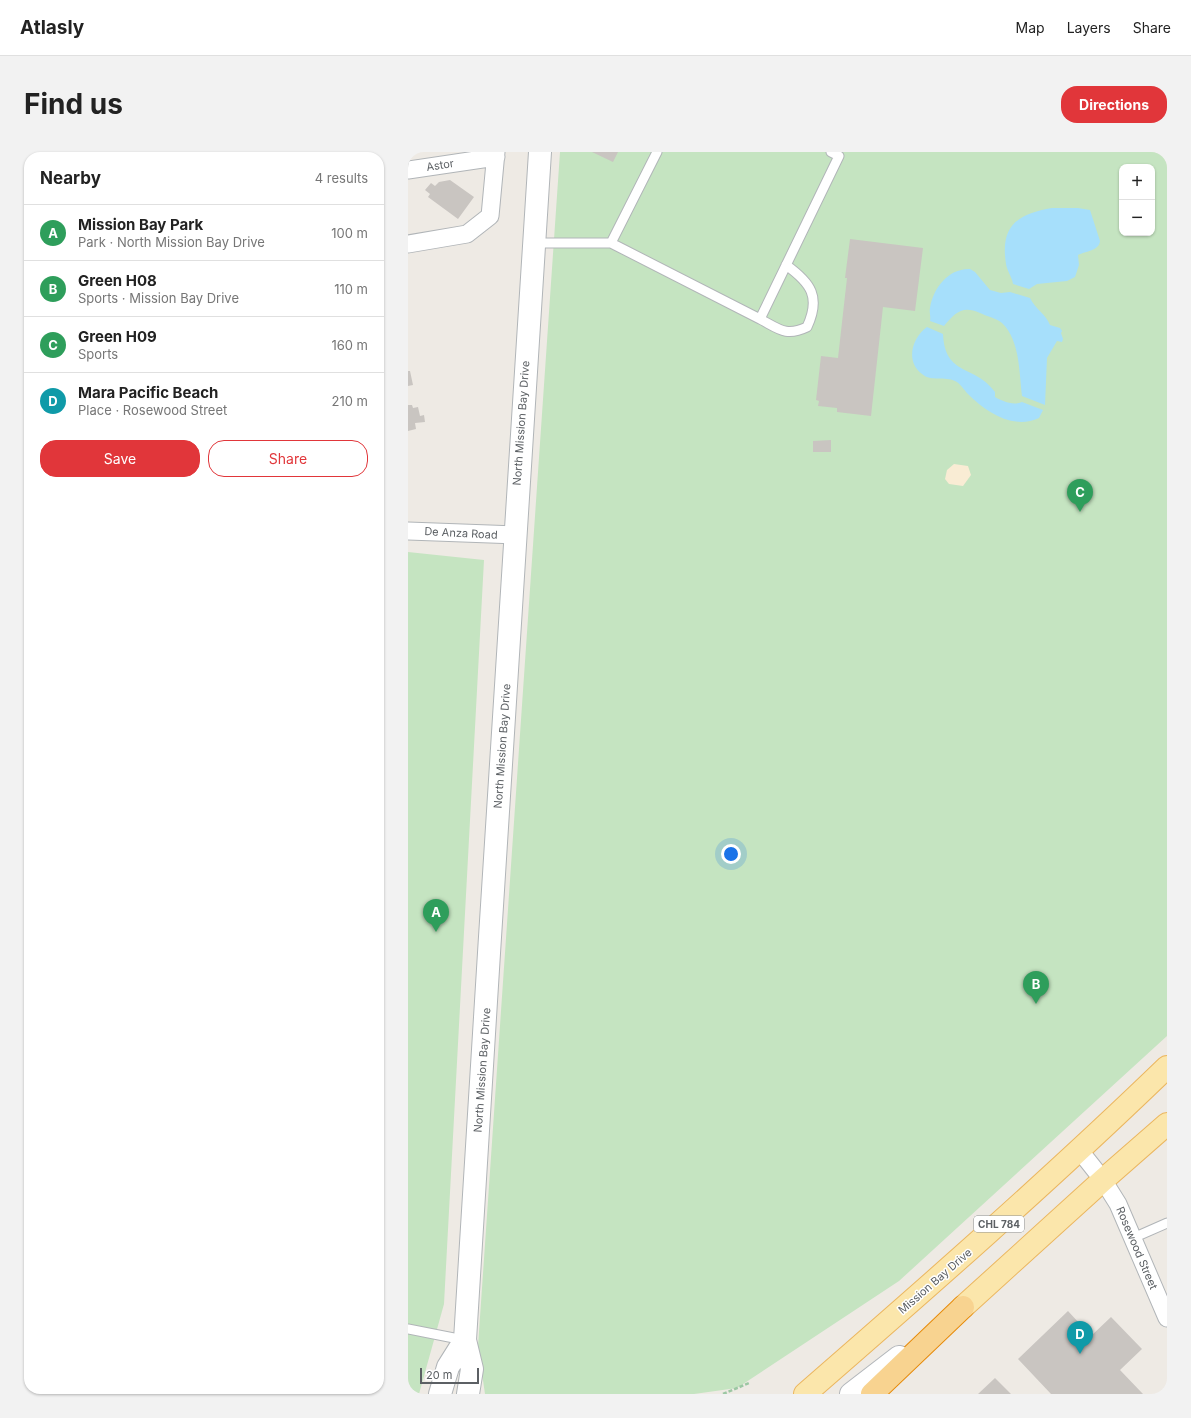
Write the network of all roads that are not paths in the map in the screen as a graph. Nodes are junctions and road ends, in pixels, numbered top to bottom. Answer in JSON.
{"nodes":[{"id":1,"x":540,"y":152,"type":"edge"},
{"id":2,"x":657,"y":152,"type":"edge"},
{"id":3,"x":837,"y":153,"type":"edge"},
{"id":4,"x":496,"y":154,"type":"edge"},
{"id":5,"x":408,"y":170,"type":"edge"},
{"id":6,"x":534,"y":243,"type":"junction"},
{"id":7,"x":611,"y":243,"type":"junction"},
{"id":8,"x":408,"y":244,"type":"edge"},
{"id":9,"x":786,"y":265,"type":"junction"},
{"id":10,"x":760,"y":319,"type":"junction"},
{"id":11,"x":408,"y":530,"type":"edge"},
{"id":12,"x":514,"y":535,"type":"junction"},
{"id":13,"x":1167,"y":1067,"type":"edge"},
{"id":14,"x":1167,"y":1124,"type":"edge"},
{"id":15,"x":1080,"y":1151,"type":"junction"},
{"id":16,"x":1103,"y":1180,"type":"junction"},
{"id":17,"x":1167,"y":1223,"type":"edge"},
{"id":18,"x":1133,"y":1238,"type":"junction"},
{"id":19,"x":1164,"y":1300,"type":"edge"},
{"id":20,"x":963,"y":1307,"type":"junction"},
{"id":21,"x":1167,"y":1318,"type":"edge"},
{"id":22,"x":408,"y":1329,"type":"edge"},
{"id":23,"x":465,"y":1340,"type":"junction"},
{"id":24,"x":440,"y":1394,"type":"edge"},
{"id":25,"x":468,"y":1394,"type":"edge"},
{"id":26,"x":805,"y":1394,"type":"edge"},
{"id":27,"x":851,"y":1394,"type":"edge"},
{"id":28,"x":872,"y":1394,"type":"edge"}],
"edges":[{"from":1,"to":6,"type":"street","name":"North Mission Bay Drive"},
{"from":2,"to":7,"type":"lane"},
{"from":3,"to":9,"type":"lane"},
{"from":4,"to":5,"type":"street","name":"Astor"},
{"from":4,"to":8,"type":"street"},
{"from":6,"to":7,"type":"lane"},
{"from":6,"to":12,"type":"street","name":"North Mission Bay Drive"},
{"from":7,"to":10,"type":"lane"},
{"from":9,"to":10,"type":"lane"},
{"from":9,"to":10,"type":"lane"},
{"from":11,"to":12,"type":"street","name":"De Anza Road"},
{"from":12,"to":23,"type":"street","name":"North Mission Bay Drive"},
{"from":13,"to":15,"type":"main road","name":"Mission Bay Drive","number":"CHL 784"},
{"from":14,"to":16,"type":"main road","number":"CHL 784"},
{"from":15,"to":16,"type":"street","name":"Rosewood Street"},
{"from":15,"to":26,"type":"main road","name":"Mission Bay Drive","number":"CHL 784"},
{"from":16,"to":18,"type":"street","name":"Rosewood Street"},
{"from":16,"to":20,"type":"main road","number":"CHL 784"},
{"from":17,"to":18,"type":"lane"},
{"from":18,"to":19,"type":"street","name":"Rosewood Street"},
{"from":19,"to":21,"type":"street","name":"Rosewood Street"},
{"from":20,"to":27,"type":"street","number":"CHL 784"},
{"from":20,"to":28,"type":"highway"},
{"from":22,"to":23,"type":"lane"},
{"from":23,"to":24,"type":"street","name":"North Mission Bay Drive"},
{"from":23,"to":25,"type":"street","name":"North Mission Bay Drive"}]}
